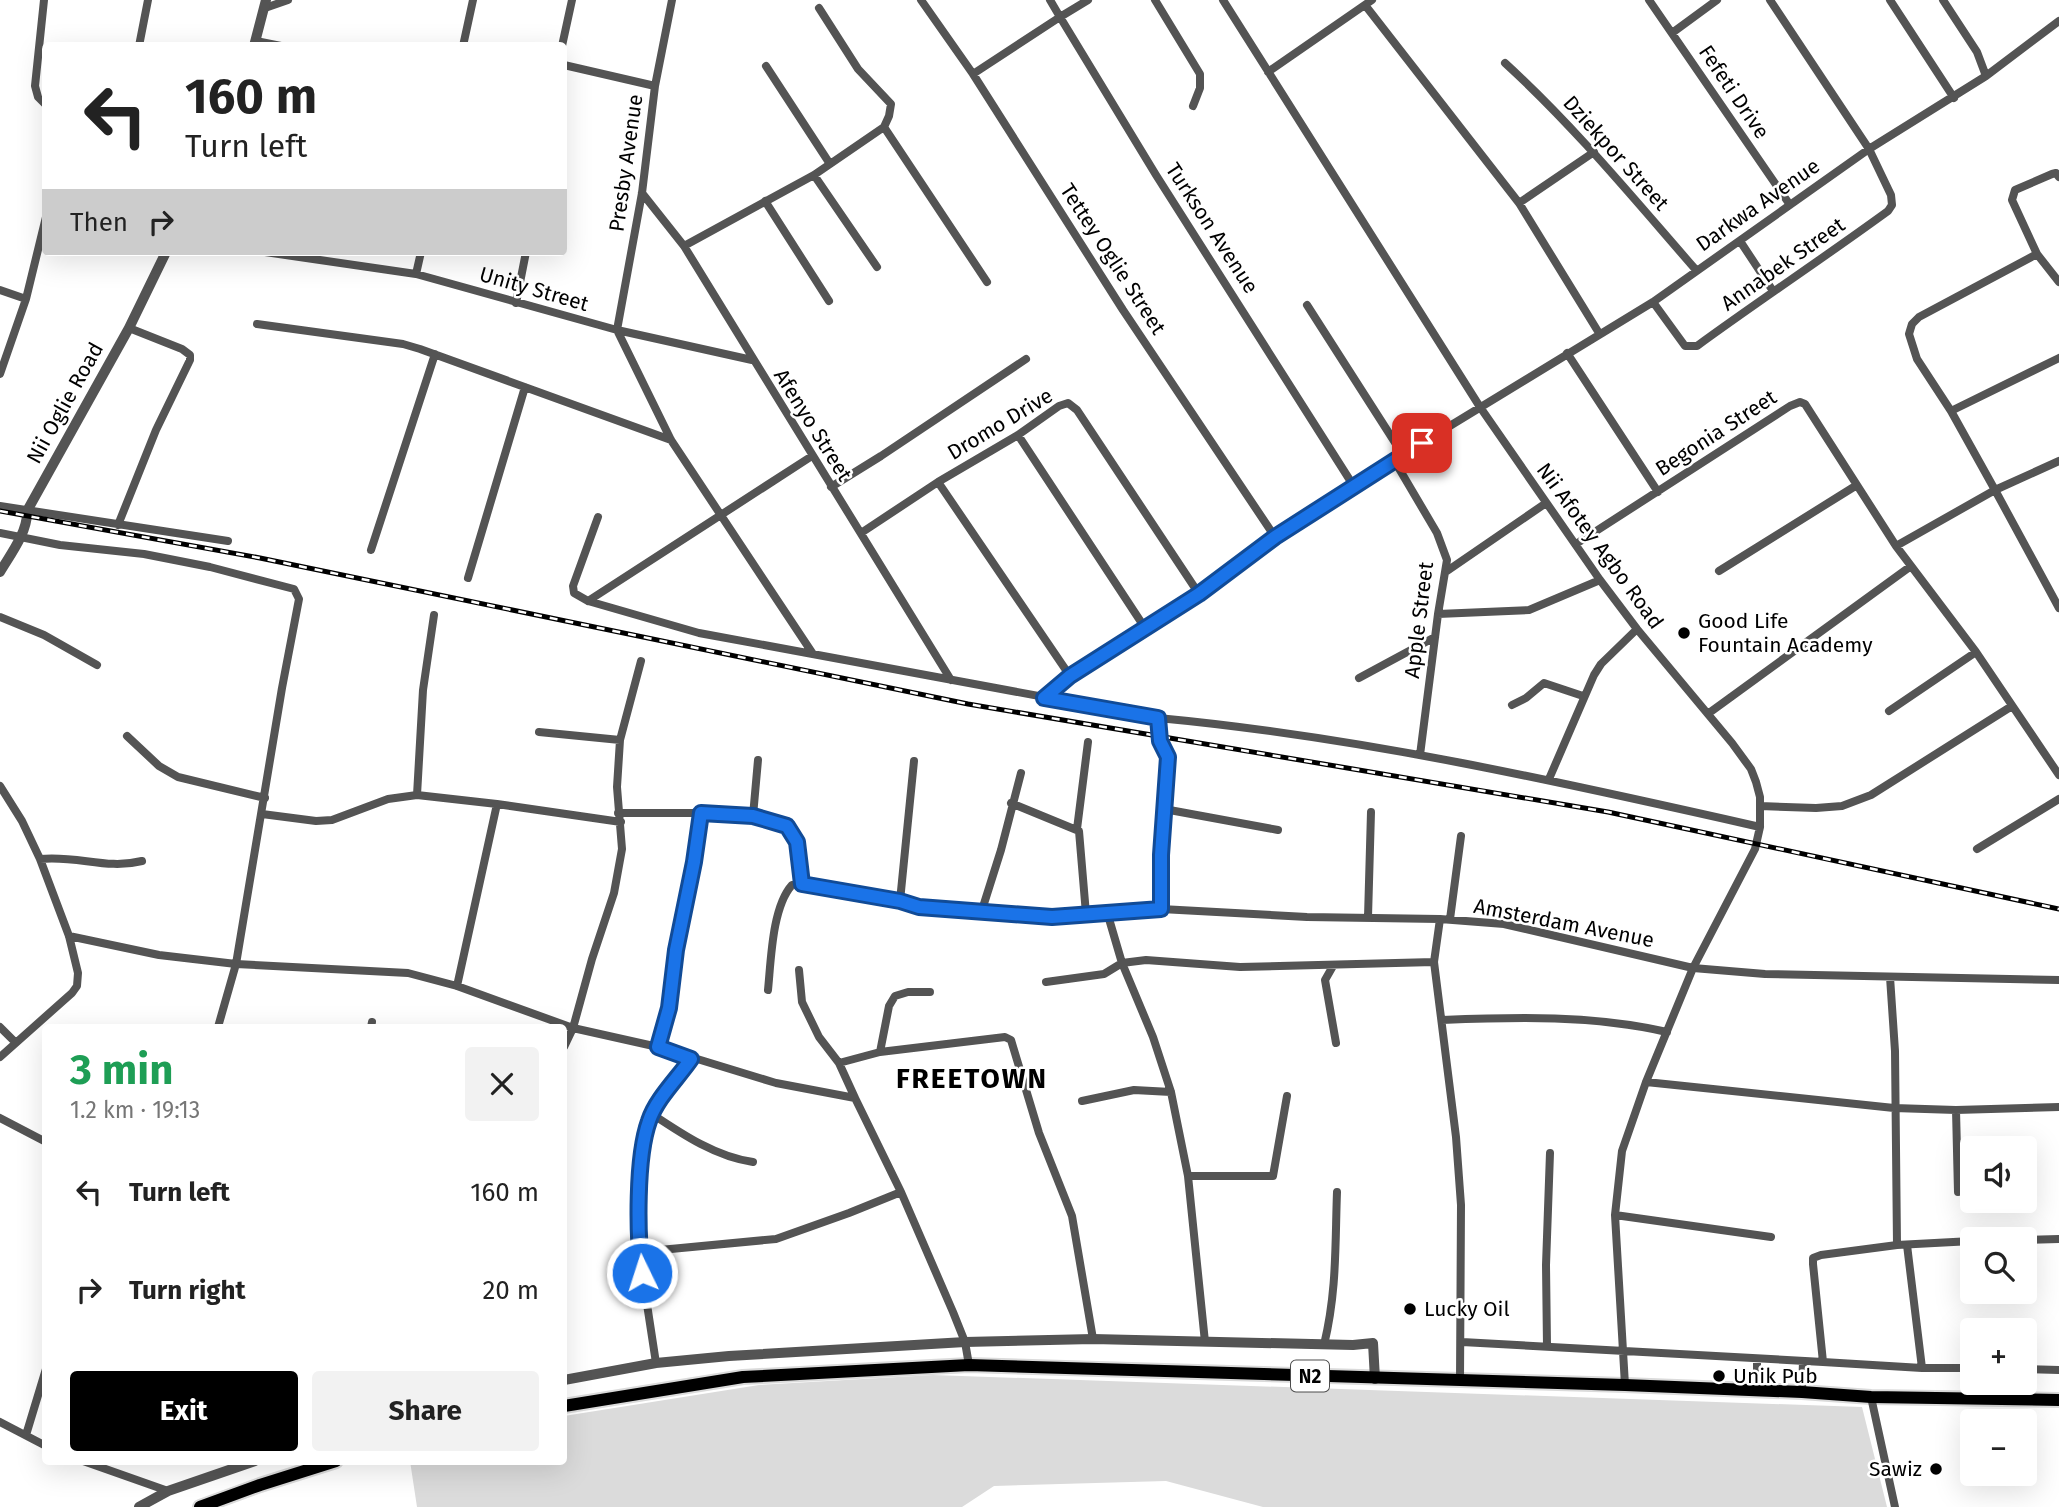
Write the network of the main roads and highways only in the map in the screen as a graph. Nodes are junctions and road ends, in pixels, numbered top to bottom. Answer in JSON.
{"nodes":[{"id":1,"x":2059,"y":1400,"type":"edge"},
{"id":2,"x":567,"y":1406,"type":"edge"},
{"id":3,"x":323,"y":1465,"type":"edge"},
{"id":4,"x":200,"y":1507,"type":"edge"}],
"edges":[{"from":1,"to":2,"type":"highway","number":"N2"},
{"from":3,"to":4,"type":"highway"}]}
